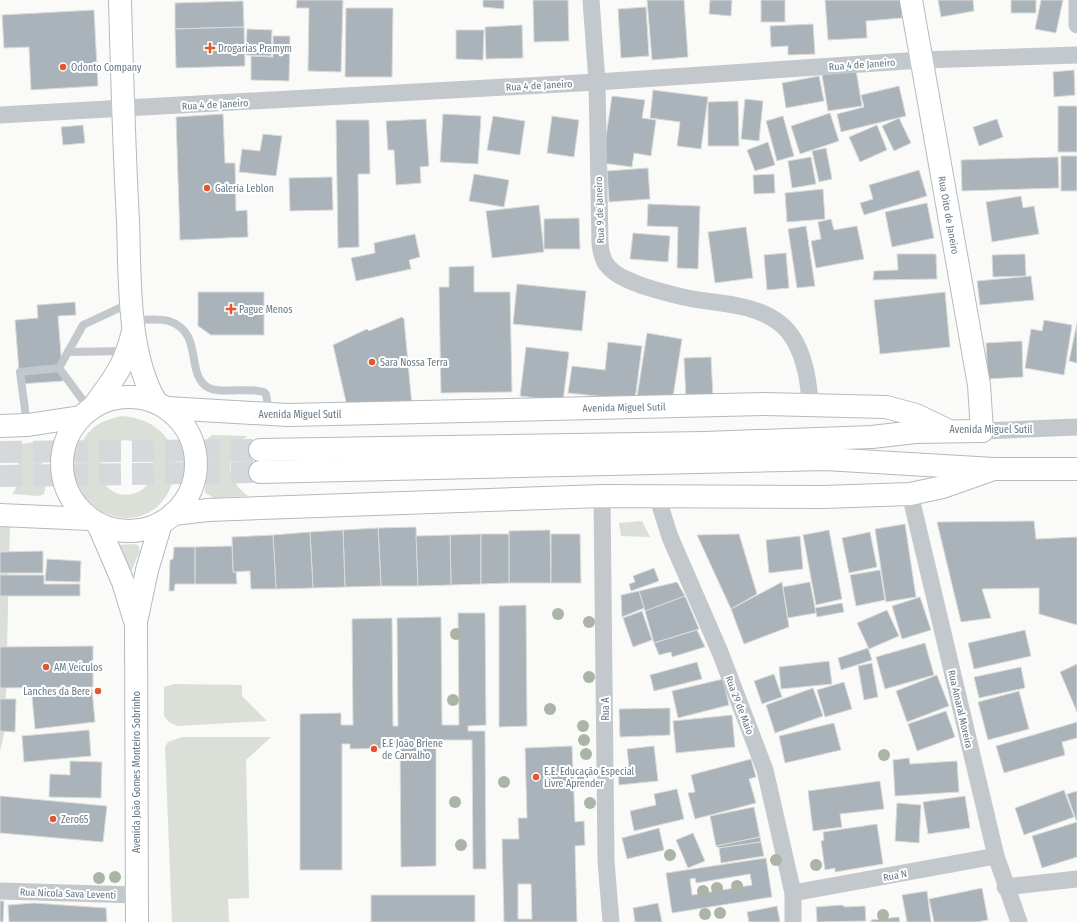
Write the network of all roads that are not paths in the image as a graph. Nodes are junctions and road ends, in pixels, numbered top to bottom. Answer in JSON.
{"nodes":[{"id":1,"x":120,"y":0,"type":"edge"},
{"id":2,"x":591,"y":0,"type":"edge"},
{"id":3,"x":911,"y":0,"type":"edge"},
{"id":4,"x":1077,"y":0,"type":"edge"},
{"id":5,"x":1077,"y":25,"type":"edge"},
{"id":6,"x":1077,"y":55,"type":"edge"},
{"id":7,"x":921,"y":60,"type":"junction"},
{"id":8,"x":597,"y":82,"type":"junction"},
{"id":9,"x":122,"y":109,"type":"junction"},
{"id":10,"x":0,"y":115,"type":"edge"},
{"id":11,"x":131,"y":326,"type":"junction"},
{"id":12,"x":68,"y":352,"type":"junction"},
{"id":13,"x":59,"y":368,"type":"junction"},
{"id":14,"x":161,"y":405,"type":"junction"},
{"id":15,"x":810,"y":405,"type":"junction"},
{"id":16,"x":88,"y":411,"type":"junction"},
{"id":17,"x":269,"y":414,"type":"junction"},
{"id":18,"x":28,"y":425,"type":"junction"},
{"id":19,"x":0,"y":426,"type":"edge"},
{"id":20,"x":1077,"y":427,"type":"edge"},
{"id":21,"x":982,"y":431,"type":"junction"},
{"id":22,"x":949,"y":432,"type":"junction"},
{"id":23,"x":260,"y":450,"type":"tunnel mouth"},
{"id":24,"x":994,"y":469,"type":"junction"},
{"id":25,"x":1077,"y":469,"type":"edge"},
{"id":26,"x":260,"y":472,"type":"tunnel mouth"},
{"id":27,"x":910,"y":494,"type":"junction"},
{"id":28,"x":602,"y":496,"type":"junction"},
{"id":29,"x":657,"y":496,"type":"junction"},
{"id":30,"x":0,"y":515,"type":"edge"},
{"id":31,"x":167,"y":518,"type":"junction"},
{"id":32,"x":94,"y":521,"type":"junction"},
{"id":33,"x":136,"y":622,"type":"junction"},
{"id":34,"x":996,"y":856,"type":"junction"},
{"id":35,"x":1077,"y":879,"type":"edge"},
{"id":36,"x":1006,"y":887,"type":"junction"},
{"id":37,"x":0,"y":891,"type":"edge"},
{"id":38,"x":793,"y":893,"type":"junction"},
{"id":39,"x":136,"y":895,"type":"junction"},
{"id":40,"x":137,"y":922,"type":"edge"},
{"id":41,"x":611,"y":922,"type":"edge"},
{"id":42,"x":794,"y":922,"type":"edge"},
{"id":43,"x":1019,"y":922,"type":"edge"}],
"edges":[{"from":1,"to":9,"type":"main road"},
{"from":2,"to":8,"type":"street","name":"Rua 9 de Janeiro"},
{"from":3,"to":7,"type":"main road","name":"Rua Oito de Janeiro"},
{"from":4,"to":5,"type":"street"},
{"from":6,"to":7,"type":"street","name":"Rua 4 de Janeiro"},
{"from":7,"to":8,"type":"street","name":"Rua 4 de Janeiro"},
{"from":7,"to":21,"type":"main road","name":"Rua Oito de Janeiro"},
{"from":8,"to":9,"type":"street","name":"Rua 4 de Janeiro"},
{"from":8,"to":15,"type":"street","name":"Rua 9 de Janeiro"},
{"from":9,"to":10,"type":"street","name":"Rua 4 de Janeiro"},
{"from":9,"to":11,"type":"main road"},
{"from":11,"to":12,"type":"lane"},
{"from":11,"to":12,"type":"lane"},
{"from":11,"to":14,"type":"main road"},
{"from":11,"to":16,"type":"main road"},
{"from":11,"to":17,"type":"lane"},
{"from":12,"to":13,"type":"lane"},
{"from":13,"to":16,"type":"lane"},
{"from":13,"to":18,"type":"lane"},
{"from":14,"to":16,"type":"main road"},
{"from":14,"to":17,"type":"main road","name":"Avenida Miguel Sutil"},
{"from":14,"to":31,"type":"main road"},
{"from":15,"to":17,"type":"main road","name":"Avenida Miguel Sutil"},
{"from":15,"to":22,"type":"main road","name":"Avenida Miguel Sutil"},
{"from":16,"to":18,"type":"main road"},
{"from":16,"to":32,"type":"main road"},
{"from":18,"to":19,"type":"main road"},
{"from":20,"to":21,"type":"street","name":"Avenida Miguel Sutil"},
{"from":21,"to":22,"type":"main road","name":"Avenida Miguel Sutil"},
{"from":22,"to":23,"type":"main road"},
{"from":24,"to":25,"type":"main road"},
{"from":24,"to":26,"type":"main road"},
{"from":24,"to":27,"type":"main road"},
{"from":27,"to":29,"type":"main road"},
{"from":27,"to":34,"type":"street","name":"Rua Amaral Moreira"},
{"from":28,"to":29,"type":"main road"},
{"from":28,"to":31,"type":"main road"},
{"from":28,"to":41,"type":"street","name":"Rua A"},
{"from":29,"to":38,"type":"street","name":"Rua 29 de Maio"},
{"from":30,"to":32,"type":"main road"},
{"from":31,"to":32,"type":"main road"},
{"from":31,"to":33,"type":"main road","name":"Avenida João Gomes Monteiro Sobrinho"},
{"from":32,"to":33,"type":"main road","name":"Avenida João Gomes Monteiro Sobrinho"},
{"from":33,"to":39,"type":"main road","name":"Avenida João Gomes Monteiro Sobrinho"},
{"from":34,"to":36,"type":"street","name":"Rua Amaral Moreira"},
{"from":34,"to":38,"type":"street","name":"Rua N"},
{"from":35,"to":36,"type":"street"},
{"from":36,"to":43,"type":"street","name":"Rua Amaral Moreira"},
{"from":37,"to":39,"type":"street","name":"Rua Nicola Sava Leventi"},
{"from":38,"to":42,"type":"street","name":"Rua 29 de Maio"},
{"from":39,"to":40,"type":"main road","name":"Avenida João Gomes Monteiro Sobrinho"}]}
